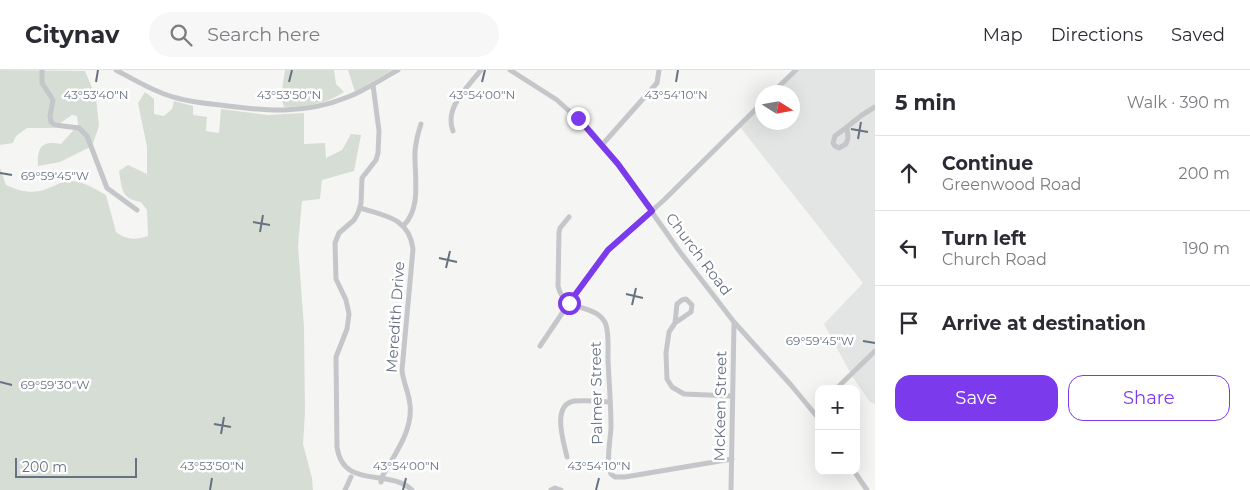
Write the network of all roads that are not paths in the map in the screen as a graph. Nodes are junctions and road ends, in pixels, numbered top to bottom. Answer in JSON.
{"nodes":[{"id":1,"x":42,"y":70,"type":"edge"},
{"id":2,"x":116,"y":70,"type":"edge"},
{"id":3,"x":398,"y":70,"type":"edge"},
{"id":4,"x":481,"y":70,"type":"edge"},
{"id":5,"x":510,"y":70,"type":"edge"},
{"id":6,"x":659,"y":70,"type":"edge"},
{"id":7,"x":796,"y":70,"type":"edge"},
{"id":8,"x":373,"y":85,"type":"junction"},
{"id":9,"x":780,"y":85,"type":"edge"},
{"id":10,"x":875,"y":108,"type":"edge"},
{"id":11,"x":755,"y":110,"type":"edge"},
{"id":12,"x":421,"y":124,"type":"dead end"},
{"id":13,"x":848,"y":127,"type":"dead end"},
{"id":14,"x":453,"y":131,"type":"dead end"},
{"id":15,"x":602,"y":145,"type":"junction"},
{"id":16,"x":360,"y":208,"type":"junction"},
{"id":17,"x":136,"y":210,"type":"dead end"},
{"id":18,"x":652,"y":211,"type":"junction"},
{"id":19,"x":569,"y":217,"type":"dead end"},
{"id":20,"x":404,"y":225,"type":"junction"},
{"id":21,"x":569,"y":303,"type":"junction"},
{"id":22,"x":734,"y":322,"type":"junction"},
{"id":23,"x":675,"y":323,"type":"junction"},
{"id":24,"x":540,"y":346,"type":"dead end"},
{"id":25,"x":875,"y":351,"type":"edge"},
{"id":26,"x":840,"y":385,"type":"edge"},
{"id":27,"x":732,"y":396,"type":"junction"},
{"id":28,"x":610,"y":402,"type":"junction"},
{"id":29,"x":813,"y":411,"type":"joint"},
{"id":30,"x":815,"y":413,"type":"edge"},
{"id":31,"x":567,"y":457,"type":"dead end"},
{"id":32,"x":732,"y":459,"type":"junction"},
{"id":33,"x":857,"y":475,"type":"edge"},
{"id":34,"x":351,"y":477,"type":"junction"},
{"id":35,"x":381,"y":482,"type":"junction"},
{"id":36,"x":346,"y":490,"type":"edge"},
{"id":37,"x":412,"y":490,"type":"edge"},
{"id":38,"x":551,"y":490,"type":"edge"},
{"id":39,"x":561,"y":490,"type":"edge"},
{"id":40,"x":731,"y":490,"type":"edge"},
{"id":41,"x":867,"y":490,"type":"edge"}],
"edges":[{"from":1,"to":17,"type":"street"},
{"from":2,"to":8,"type":"street"},
{"from":3,"to":8,"type":"street"},
{"from":4,"to":14,"type":"street"},
{"from":5,"to":15,"type":"street","name":"Church Road"},
{"from":6,"to":15,"type":"street"},
{"from":7,"to":9,"type":"street"},
{"from":8,"to":16,"type":"street"},
{"from":10,"to":13,"type":"street"},
{"from":11,"to":18,"type":"street"},
{"from":12,"to":20,"type":"street"},
{"from":15,"to":18,"type":"street","name":"Church Road"},
{"from":16,"to":20,"type":"street"},
{"from":16,"to":34,"type":"street"},
{"from":18,"to":21,"type":"street"},
{"from":18,"to":22,"type":"street","name":"Church Road"},
{"from":19,"to":21,"type":"street"},
{"from":20,"to":35,"type":"street","name":"Meredith Drive"},
{"from":21,"to":24,"type":"street"},
{"from":21,"to":28,"type":"street","name":"Palmer Street"},
{"from":22,"to":27,"type":"street","name":"McKeen Street"},
{"from":22,"to":29,"type":"street","name":"Church Road"},
{"from":23,"to":23,"type":"street"},
{"from":23,"to":27,"type":"street"},
{"from":25,"to":26,"type":"street"},
{"from":27,"to":32,"type":"street","name":"McKeen Street"},
{"from":28,"to":31,"type":"street"},
{"from":28,"to":32,"type":"street","name":"Palmer Street"},
{"from":29,"to":30,"type":"street","name":"Church Road"},
{"from":32,"to":40,"type":"street","name":"McKeen Street"},
{"from":33,"to":41,"type":"street"},
{"from":34,"to":35,"type":"street"},
{"from":34,"to":36,"type":"street"},
{"from":35,"to":37,"type":"street"},
{"from":38,"to":39,"type":"street"}]}
